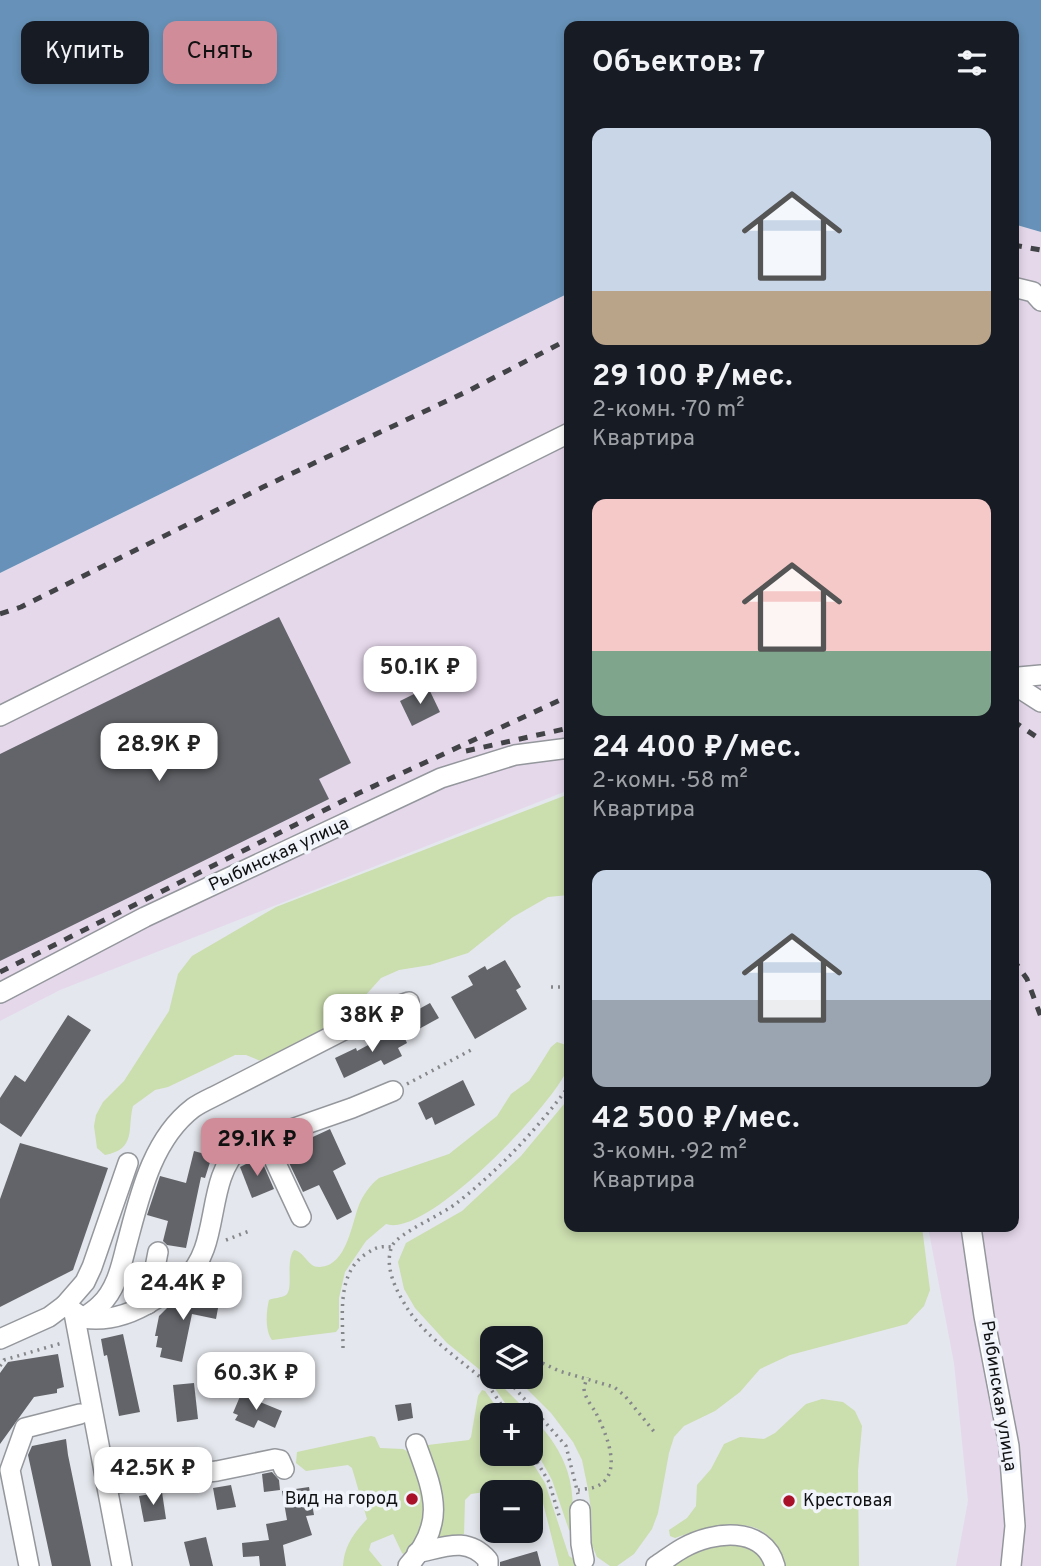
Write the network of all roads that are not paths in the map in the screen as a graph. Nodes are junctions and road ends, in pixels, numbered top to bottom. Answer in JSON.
{"nodes":[{"id":1,"x":1019,"y":288,"type":"edge"},
{"id":2,"x":1041,"y":301,"type":"edge"},
{"id":3,"x":564,"y":435,"type":"edge"},
{"id":4,"x":1041,"y":675,"type":"edge"},
{"id":5,"x":1019,"y":677,"type":"edge"},
{"id":6,"x":1019,"y":687,"type":"edge"},
{"id":7,"x":1041,"y":702,"type":"edge"},
{"id":8,"x":0,"y":716,"type":"edge"},
{"id":9,"x":564,"y":749,"type":"edge"},
{"id":10,"x":0,"y":993,"type":"edge"},
{"id":11,"x":409,"y":1002,"type":"dead end"},
{"id":12,"x":393,"y":1091,"type":"road end"},
{"id":13,"x":265,"y":1140,"type":"junction"},
{"id":14,"x":128,"y":1163,"type":"dead end"},
{"id":15,"x":300,"y":1217,"type":"dead end"},
{"id":16,"x":972,"y":1232,"type":"edge"},
{"id":17,"x":158,"y":1252,"type":"dead end"},
{"id":18,"x":148,"y":1304,"type":"junction"},
{"id":19,"x":74,"y":1312,"type":"junction"},
{"id":20,"x":0,"y":1339,"type":"edge"},
{"id":21,"x":80,"y":1414,"type":"dead end"},
{"id":22,"x":416,"y":1444,"type":"dead end"},
{"id":23,"x":282,"y":1464,"type":"dead end"},
{"id":24,"x":107,"y":1484,"type":"junction"},
{"id":25,"x":579,"y":1500,"type":"road end"},
{"id":26,"x":413,"y":1560,"type":"edge"},
{"id":27,"x":583,"y":1560,"type":"edge"},
{"id":28,"x":37,"y":1562,"type":"edge"},
{"id":29,"x":122,"y":1566,"type":"edge"},
{"id":30,"x":488,"y":1566,"type":"edge"},
{"id":31,"x":656,"y":1566,"type":"edge"},
{"id":32,"x":775,"y":1566,"type":"edge"},
{"id":33,"x":1011,"y":1566,"type":"edge"}],
"edges":[{"from":1,"to":2,"type":"lane"},
{"from":3,"to":8,"type":"lane"},
{"from":4,"to":5,"type":"lane"},
{"from":6,"to":7,"type":"lane"},
{"from":9,"to":10,"type":"lane","name":"Рыбинская улица"},
{"from":11,"to":19,"type":"lane"},
{"from":12,"to":13,"type":"lane"},
{"from":13,"to":15,"type":"lane"},
{"from":13,"to":18,"type":"lane"},
{"from":14,"to":19,"type":"lane"},
{"from":16,"to":33,"type":"lane","name":"Рыбинская улица"},
{"from":17,"to":18,"type":"lane"},
{"from":18,"to":19,"type":"lane"},
{"from":19,"to":20,"type":"lane"},
{"from":19,"to":24,"type":"lane"},
{"from":21,"to":28,"type":"lane"},
{"from":22,"to":26,"type":"lane"},
{"from":23,"to":24,"type":"lane"},
{"from":24,"to":29,"type":"lane"},
{"from":25,"to":27,"type":"lane"},
{"from":26,"to":30,"type":"lane"},
{"from":31,"to":32,"type":"lane"}]}
